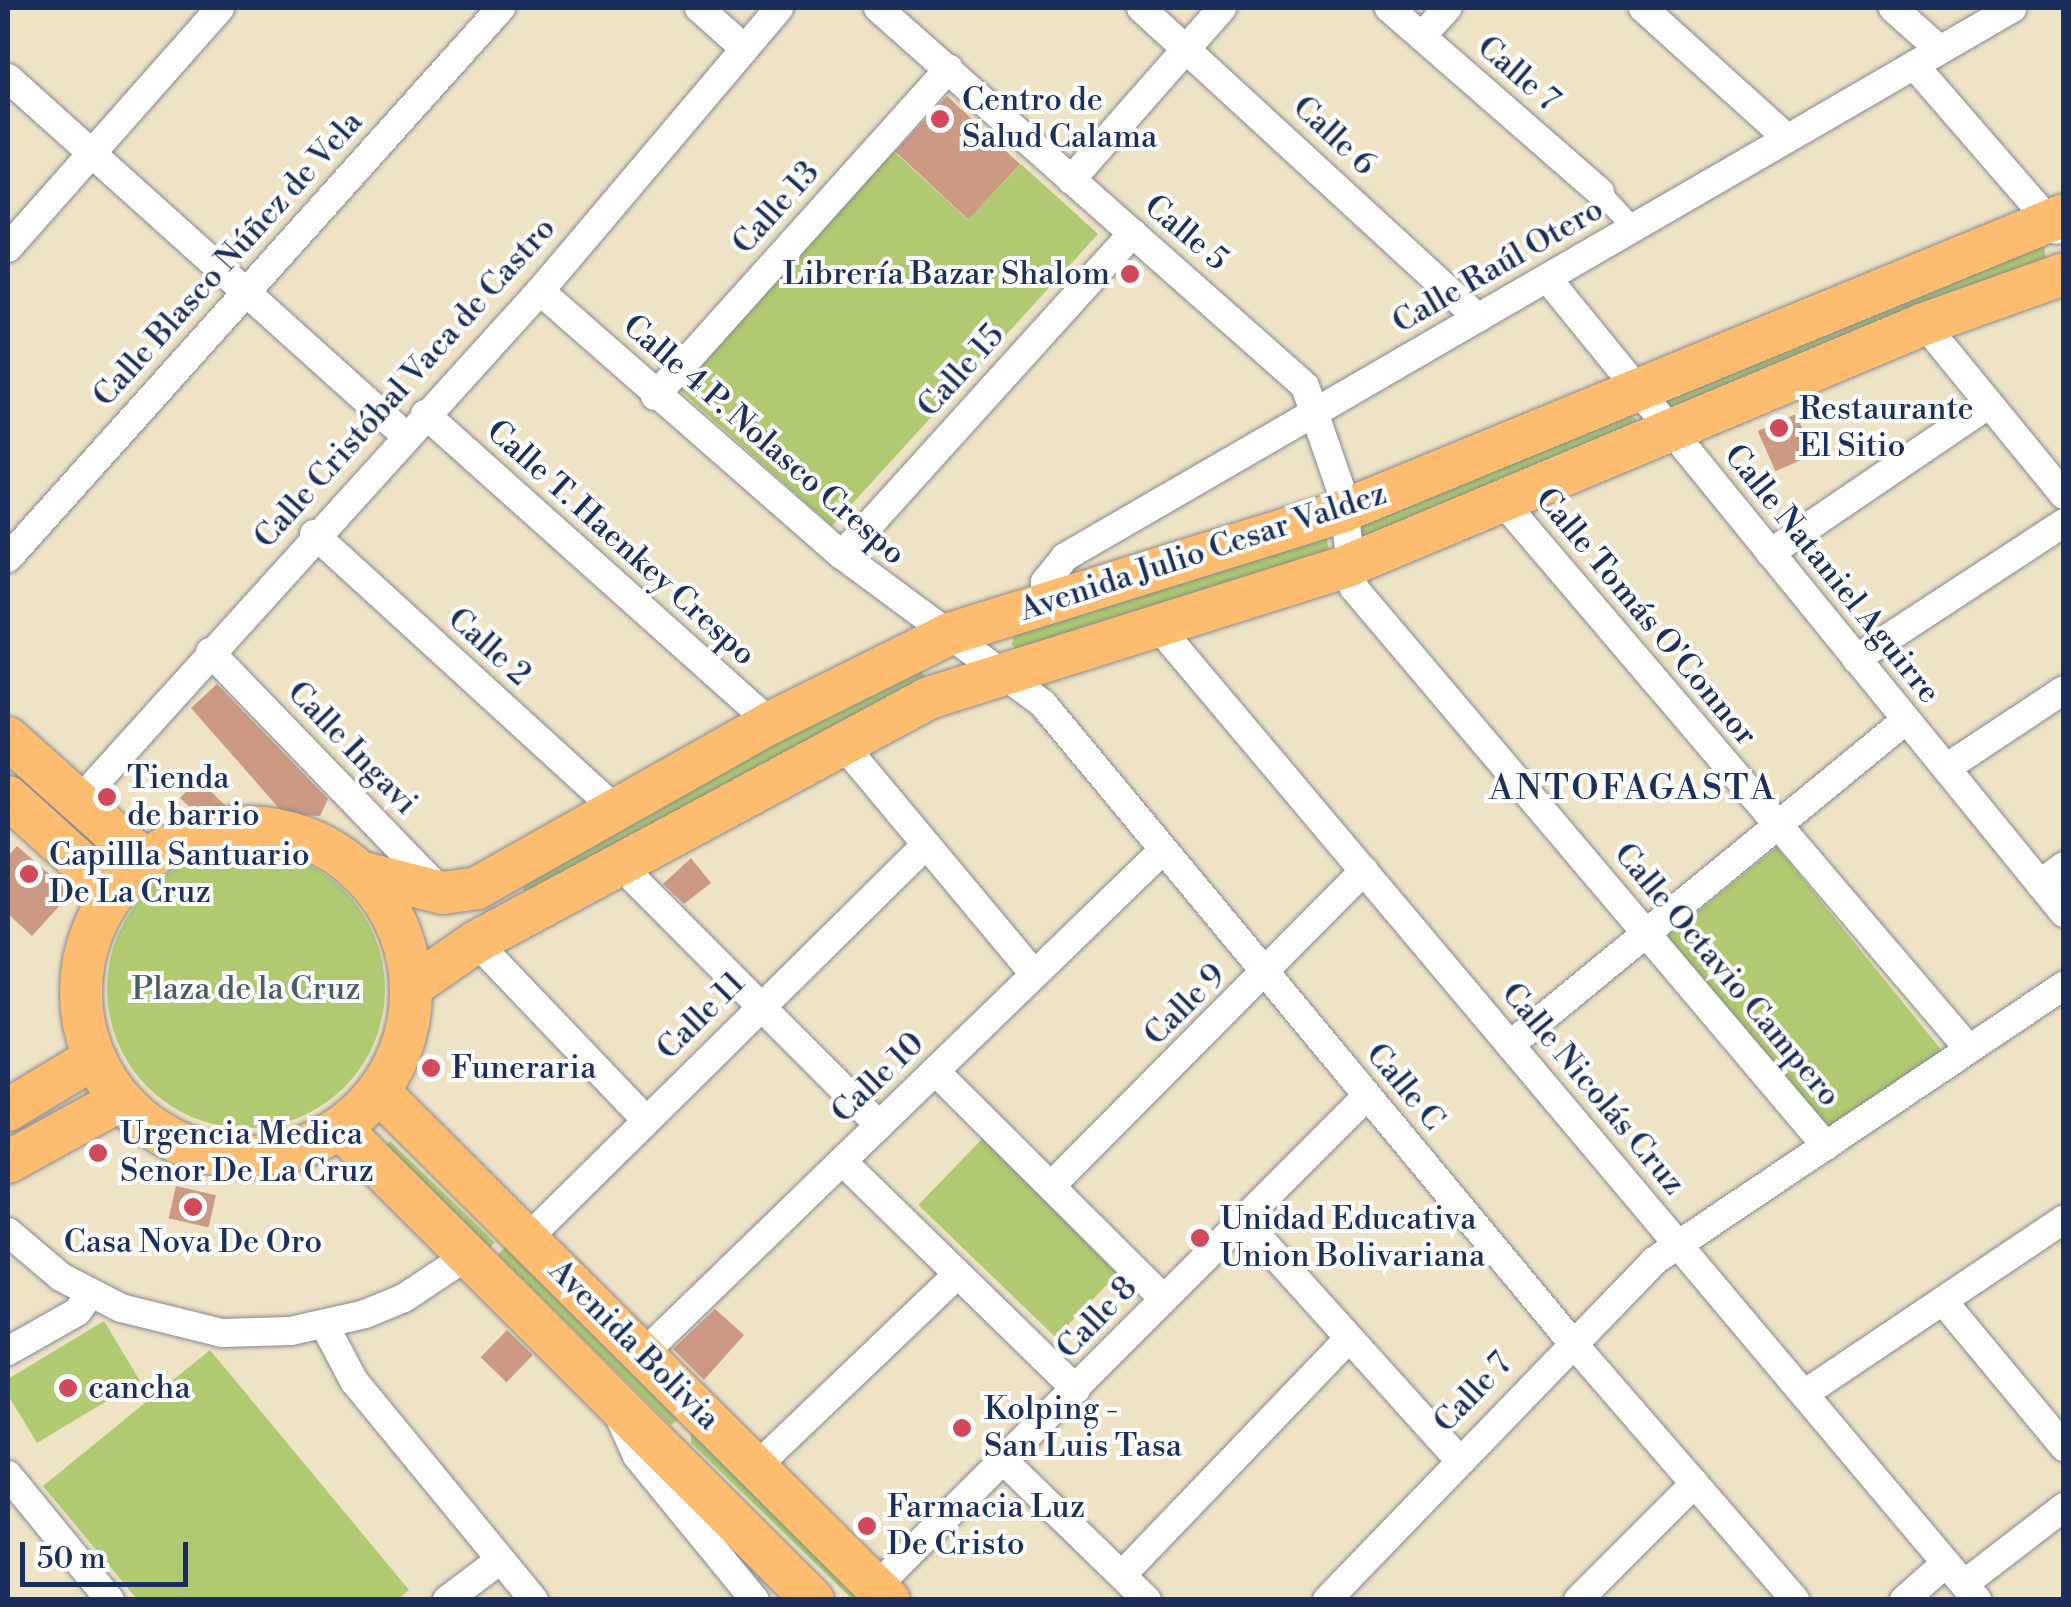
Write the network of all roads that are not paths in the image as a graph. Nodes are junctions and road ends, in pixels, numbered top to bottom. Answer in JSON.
{"nodes":[{"id":1,"x":220,"y":8,"type":"edge"},
{"id":2,"x":502,"y":8,"type":"edge"},
{"id":3,"x":699,"y":8,"type":"edge"},
{"id":4,"x":778,"y":8,"type":"edge"},
{"id":5,"x":878,"y":8,"type":"edge"},
{"id":6,"x":1141,"y":8,"type":"edge"},
{"id":7,"x":1222,"y":8,"type":"edge"},
{"id":8,"x":1389,"y":8,"type":"edge"},
{"id":9,"x":1448,"y":8,"type":"edge"},
{"id":10,"x":1643,"y":8,"type":"edge"},
{"id":11,"x":1892,"y":8,"type":"edge"},
{"id":12,"x":2013,"y":8,"type":"edge"},
{"id":13,"x":1422,"y":36,"type":"junction"},
{"id":14,"x":1185,"y":46,"type":"junction"},
{"id":15,"x":743,"y":48,"type":"junction"},
{"id":16,"x":1940,"y":50,"type":"junction"},
{"id":17,"x":1914,"y":65,"type":"junction"},
{"id":18,"x":948,"y":68,"type":"junction"},
{"id":19,"x":8,"y":78,"type":"edge"},
{"id":20,"x":1788,"y":138,"type":"junction"},
{"id":21,"x":92,"y":153,"type":"junction"},
{"id":22,"x":1071,"y":180,"type":"junction"},
{"id":23,"x":1600,"y":192,"type":"joint"},
{"id":24,"x":2059,"y":224,"type":"edge"},
{"id":25,"x":1633,"y":228,"type":"junction"},
{"id":26,"x":1133,"y":233,"type":"junction"},
{"id":27,"x":8,"y":248,"type":"edge"},
{"id":28,"x":2064,"y":274,"type":"edge"},
{"id":29,"x":1547,"y":278,"type":"junction"},
{"id":30,"x":247,"y":291,"type":"junction"},
{"id":31,"x":540,"y":292,"type":"junction"},
{"id":32,"x":1478,"y":318,"type":"junction"},
{"id":33,"x":1924,"y":324,"type":"junction"},
{"id":34,"x":1640,"y":393,"type":"junction"},
{"id":35,"x":655,"y":396,"type":"junction"},
{"id":36,"x":1988,"y":405,"type":"junction"},
{"id":37,"x":1316,"y":412,"type":"junction"},
{"id":38,"x":425,"y":414,"type":"junction"},
{"id":39,"x":1672,"y":434,"type":"junction"},
{"id":40,"x":407,"y":437,"type":"junction"},
{"id":41,"x":2064,"y":496,"type":"edge"},
{"id":42,"x":1504,"y":503,"type":"junction"},
{"id":43,"x":1343,"y":511,"type":"junction"},
{"id":44,"x":2064,"y":523,"type":"edge"},
{"id":45,"x":314,"y":534,"type":"junction"},
{"id":46,"x":1770,"y":554,"type":"junction"},
{"id":47,"x":842,"y":555,"type":"junction"},
{"id":48,"x":8,"y":558,"type":"edge"},
{"id":49,"x":1347,"y":566,"type":"junction"},
{"id":50,"x":1046,"y":604,"type":"junction"},
{"id":51,"x":1155,"y":623,"type":"junction"},
{"id":52,"x":949,"y":634,"type":"junction"},
{"id":53,"x":210,"y":652,"type":"junction"},
{"id":54,"x":1856,"y":659,"type":"junction"},
{"id":55,"x":1006,"y":674,"type":"junction"},
{"id":56,"x":2064,"y":690,"type":"edge"},
{"id":57,"x":1906,"y":720,"type":"junction"},
{"id":58,"x":770,"y":723,"type":"junction"},
{"id":59,"x":8,"y":738,"type":"edge"},
{"id":60,"x":840,"y":741,"type":"junction"},
{"id":61,"x":1946,"y":768,"type":"junction"},
{"id":62,"x":78,"y":802,"type":"junction"},
{"id":63,"x":9,"y":803,"type":"edge"},
{"id":64,"x":617,"y":811,"type":"junction"},
{"id":65,"x":1776,"y":826,"type":"junction"},
{"id":66,"x":926,"y":845,"type":"junction"},
{"id":67,"x":1161,"y":852,"type":"junction"},
{"id":68,"x":145,"y":861,"type":"junction"},
{"id":69,"x":2064,"y":866,"type":"edge"},
{"id":70,"x":622,"y":868,"type":"junction"},
{"id":71,"x":359,"y":872,"type":"junction"},
{"id":72,"x":1364,"y":872,"type":"junction"},
{"id":73,"x":2040,"y":884,"type":"junction"},
{"id":74,"x":114,"y":893,"type":"junction"},
{"id":75,"x":443,"y":893,"type":"junction"},
{"id":76,"x":2064,"y":913,"type":"edge"},
{"id":77,"x":1646,"y":935,"type":"junction"},
{"id":78,"x":476,"y":942,"type":"junction"},
{"id":79,"x":1034,"y":974,"type":"junction"},
{"id":80,"x":1264,"y":976,"type":"junction"},
{"id":81,"x":2064,"y":985,"type":"edge"},
{"id":82,"x":411,"y":987,"type":"junction"},
{"id":83,"x":762,"y":1004,"type":"junction"},
{"id":84,"x":1510,"y":1045,"type":"junction"},
{"id":85,"x":1969,"y":1049,"type":"junction"},
{"id":86,"x":94,"y":1058,"type":"junction"},
{"id":87,"x":936,"y":1070,"type":"junction"},
{"id":88,"x":378,"y":1091,"type":"junction"},
{"id":89,"x":1367,"y":1096,"type":"junction"},
{"id":90,"x":120,"y":1100,"type":"junction"},
{"id":91,"x":8,"y":1110,"type":"edge"},
{"id":92,"x":646,"y":1120,"type":"junction"},
{"id":93,"x":879,"y":1125,"type":"junction"},
{"id":94,"x":340,"y":1128,"type":"junction"},
{"id":95,"x":1826,"y":1146,"type":"junction"},
{"id":96,"x":842,"y":1161,"type":"junction"},
{"id":97,"x":8,"y":1162,"type":"edge"},
{"id":98,"x":1052,"y":1186,"type":"junction"},
{"id":99,"x":2064,"y":1219,"type":"edge"},
{"id":100,"x":1244,"y":1221,"type":"junction"},
{"id":101,"x":8,"y":1232,"type":"edge"},
{"id":102,"x":528,"y":1239,"type":"junction"},
{"id":103,"x":1679,"y":1245,"type":"junction"},
{"id":104,"x":467,"y":1256,"type":"junction"},
{"id":105,"x":958,"y":1274,"type":"junction"},
{"id":106,"x":90,"y":1294,"type":"junction"},
{"id":107,"x":1164,"y":1299,"type":"junction"},
{"id":108,"x":1942,"y":1300,"type":"junction"},
{"id":109,"x":325,"y":1326,"type":"junction"},
{"id":110,"x":1349,"y":1338,"type":"junction"},
{"id":111,"x":1571,"y":1342,"type":"junction"},
{"id":112,"x":8,"y":1351,"type":"edge"},
{"id":113,"x":643,"y":1354,"type":"junction"},
{"id":114,"x":1076,"y":1389,"type":"junction"},
{"id":115,"x":1804,"y":1394,"type":"junction"},
{"id":116,"x":620,"y":1412,"type":"junction"},
{"id":117,"x":2061,"y":1438,"type":"edge"},
{"id":118,"x":1458,"y":1459,"type":"junction"},
{"id":119,"x":1005,"y":1462,"type":"junction"},
{"id":120,"x":756,"y":1467,"type":"junction"},
{"id":121,"x":8,"y":1476,"type":"edge"},
{"id":122,"x":1696,"y":1483,"type":"junction"},
{"id":123,"x":2064,"y":1506,"type":"edge"},
{"id":124,"x":500,"y":1560,"type":"junction"},
{"id":125,"x":1122,"y":1575,"type":"junction"},
{"id":126,"x":1963,"y":1582,"type":"edge"},
{"id":127,"x":882,"y":1593,"type":"edge"},
{"id":128,"x":1340,"y":1595,"type":"edge"},
{"id":129,"x":1790,"y":1598,"type":"edge"},
{"id":130,"x":110,"y":1600,"type":"edge"},
{"id":131,"x":447,"y":1600,"type":"edge"},
{"id":132,"x":534,"y":1600,"type":"edge"},
{"id":133,"x":755,"y":1600,"type":"edge"},
{"id":134,"x":813,"y":1600,"type":"edge"},
{"id":135,"x":1147,"y":1600,"type":"edge"},
{"id":136,"x":1578,"y":1600,"type":"edge"},
{"id":137,"x":1904,"y":1600,"type":"edge"}],
"edges":[{"from":1,"to":21,"type":"street"},
{"from":2,"to":30,"type":"street","name":"Calle Blasco Núñez de Vela"},
{"from":3,"to":15,"type":"street"},
{"from":4,"to":15,"type":"street","name":"Calle Cristóbal Vaca de Castro"},
{"from":5,"to":18,"type":"street","name":"Calle 5"},
{"from":6,"to":14,"type":"street","name":"Calle 6"},
{"from":7,"to":14,"type":"street"},
{"from":8,"to":13,"type":"street","name":"Calle 7"},
{"from":9,"to":13,"type":"street"},
{"from":10,"to":20,"type":"street"},
{"from":11,"to":16,"type":"street"},
{"from":12,"to":16,"type":"street","name":"Calle Raúl Otero"},
{"from":13,"to":23,"type":"street","name":"Calle 7"},
{"from":14,"to":22,"type":"street"},
{"from":14,"to":32,"type":"street","name":"Calle 6"},
{"from":15,"to":31,"type":"street","name":"Calle Cristóbal Vaca de Castro"},
{"from":16,"to":17,"type":"street","name":"Calle Raúl Otero"},
{"from":17,"to":20,"type":"street","name":"Calle Raúl Otero"},
{"from":17,"to":24,"type":"street"},
{"from":18,"to":22,"type":"street","name":"Calle 5"},
{"from":18,"to":35,"type":"street","name":"Calle 13"},
{"from":19,"to":21,"type":"street"},
{"from":20,"to":25,"type":"street","name":"Calle Raúl Otero"},
{"from":21,"to":27,"type":"street"},
{"from":21,"to":30,"type":"street"},
{"from":22,"to":26,"type":"street","name":"Calle 5"},
{"from":23,"to":25,"type":"street"},
{"from":24,"to":34,"type":"main road","name":"Avenida Julio Cesar Valdez"},
{"from":25,"to":29,"type":"street","name":"Calle Raúl Otero"},
{"from":26,"to":37,"type":"street","name":"Calle 5"},
{"from":26,"to":47,"type":"street","name":"Calle 15"},
{"from":28,"to":33,"type":"main road","name":"Avenida Julio Cesar Valdez"},
{"from":29,"to":32,"type":"street","name":"Calle Raúl Otero"},
{"from":29,"to":34,"type":"street","name":"Calle Nataniel Aguirre"},
{"from":30,"to":40,"type":"street"},
{"from":30,"to":48,"type":"street","name":"Calle Blasco Núñez de Vela"},
{"from":31,"to":35,"type":"street","name":"Calle 4 P. Nolasco Crespo"},
{"from":31,"to":38,"type":"street","name":"Calle Cristóbal Vaca de Castro"},
{"from":32,"to":37,"type":"street","name":"Calle Raúl Otero"},
{"from":33,"to":36,"type":"street"},
{"from":33,"to":39,"type":"main road","name":"Avenida Julio Cesar Valdez"},
{"from":34,"to":39,"type":"street","name":"Calle Nataniel Aguirre"},
{"from":34,"to":43,"type":"main road","name":"Avenida Julio Cesar Valdez"},
{"from":35,"to":47,"type":"street","name":"Calle 4 P. Nolasco Crespo"},
{"from":36,"to":41,"type":"street"},
{"from":36,"to":46,"type":"street"},
{"from":37,"to":43,"type":"street","name":"Calle 5"},
{"from":37,"to":50,"type":"street","name":"Calle Raúl Otero"},
{"from":38,"to":40,"type":"street","name":"Calle Cristóbal Vaca de Castro"},
{"from":38,"to":58,"type":"street","name":"Calle T. Haenkey Crespo"},
{"from":39,"to":42,"type":"main road","name":"Avenida Julio Cesar Valdez"},
{"from":39,"to":46,"type":"street","name":"Calle Nataniel Aguirre"},
{"from":40,"to":45,"type":"street","name":"Calle Cristóbal Vaca de Castro"},
{"from":42,"to":49,"type":"main road","name":"Avenida Julio Cesar Valdez"},
{"from":42,"to":65,"type":"street","name":"Calle Tomás O'Connor"},
{"from":43,"to":49,"type":"street","name":"Calle Octavio Campero"},
{"from":43,"to":50,"type":"main road","name":"Avenida Julio Cesar Valdez"},
{"from":44,"to":54,"type":"street"},
{"from":45,"to":53,"type":"street","name":"Calle Cristóbal Vaca de Castro"},
{"from":45,"to":64,"type":"street","name":"Calle 2"},
{"from":46,"to":54,"type":"street","name":"Calle Nataniel Aguirre"},
{"from":47,"to":52,"type":"street","name":"Calle 4 P. Nolasco Crespo"},
{"from":49,"to":51,"type":"main road","name":"Avenida Julio Cesar Valdez"},
{"from":49,"to":77,"type":"street","name":"Calle Octavio Campero"},
{"from":50,"to":52,"type":"main road","name":"Avenida Julio Cesar Valdez"},
{"from":51,"to":55,"type":"main road","name":"Avenida Julio Cesar Valdez"},
{"from":51,"to":72,"type":"street","name":"Calle Nicolás Cruz"},
{"from":52,"to":55,"type":"street","name":"Calle C"},
{"from":52,"to":58,"type":"main road","name":"Avenida Julio Cesar Valdez"},
{"from":53,"to":62,"type":"street","name":"Calle Cristóbal Vaca de Castro"},
{"from":53,"to":75,"type":"street","name":"Calle Ingavi"},
{"from":54,"to":57,"type":"street","name":"Calle Nataniel Aguirre"},
{"from":55,"to":60,"type":"main road","name":"Avenida Julio Cesar Valdez"},
{"from":55,"to":67,"type":"street","name":"Calle C"},
{"from":56,"to":61,"type":"street"},
{"from":57,"to":61,"type":"street","name":"Calle Nataniel Aguirre"},
{"from":57,"to":65,"type":"street"},
{"from":58,"to":64,"type":"main road","name":"Avenida Julio Cesar Valdez"},
{"from":59,"to":62,"type":"main road"},
{"from":60,"to":66,"type":"street"},
{"from":60,"to":70,"type":"main road","name":"Avenida Julio Cesar Valdez"},
{"from":61,"to":73,"type":"street","name":"Calle Nataniel Aguirre"},
{"from":62,"to":68,"type":"main road"},
{"from":63,"to":74,"type":"main road"},
{"from":64,"to":75,"type":"main road","name":"Avenida Julio Cesar Valdez"},
{"from":65,"to":77,"type":"street"},
{"from":65,"to":85,"type":"street","name":"Calle Tomás O'Connor"},
{"from":66,"to":79,"type":"street"},
{"from":66,"to":83,"type":"street","name":"Calle 11"},
{"from":67,"to":79,"type":"street","name":"Calle 10"},
{"from":67,"to":80,"type":"street","name":"Calle C"},
{"from":68,"to":71,"type":"main road"},
{"from":68,"to":74,"type":"main road"},
{"from":69,"to":73,"type":"street"},
{"from":70,"to":78,"type":"main road","name":"Avenida Julio Cesar Valdez"},
{"from":70,"to":83,"type":"street"},
{"from":71,"to":75,"type":"main road","name":"Avenida Julio Cesar Valdez"},
{"from":71,"to":82,"type":"main road"},
{"from":72,"to":80,"type":"street","name":"Calle 9"},
{"from":72,"to":84,"type":"street","name":"Calle Nicolás Cruz"},
{"from":73,"to":76,"type":"street","name":"Calle Nataniel Aguirre"},
{"from":74,"to":86,"type":"main road"},
{"from":77,"to":84,"type":"street"},
{"from":77,"to":95,"type":"street","name":"Calle Octavio Campero"},
{"from":78,"to":82,"type":"main road","name":"Avenida Julio Cesar Valdez"},
{"from":78,"to":92,"type":"street"},
{"from":79,"to":87,"type":"street","name":"Calle 10"},
{"from":80,"to":89,"type":"street","name":"Calle C"},
{"from":80,"to":98,"type":"street","name":"Calle 9"},
{"from":81,"to":85,"type":"street","name":"Calle 7"},
{"from":82,"to":88,"type":"main road"},
{"from":83,"to":92,"type":"street","name":"Calle 11"},
{"from":83,"to":93,"type":"street"},
{"from":84,"to":103,"type":"street","name":"Calle Nicolás Cruz"},
{"from":85,"to":95,"type":"street","name":"Calle 7"},
{"from":86,"to":90,"type":"main road"},
{"from":86,"to":91,"type":"main road"},
{"from":87,"to":93,"type":"street","name":"Calle 10"},
{"from":87,"to":98,"type":"street"},
{"from":88,"to":94,"type":"main road"},
{"from":88,"to":102,"type":"main road","name":"Avenida Bolivia"},
{"from":89,"to":100,"type":"street","name":"Calle 8"},
{"from":89,"to":111,"type":"street","name":"Calle C"},
{"from":90,"to":94,"type":"main road"},
{"from":90,"to":97,"type":"main road"},
{"from":92,"to":102,"type":"street","name":"Calle 11"},
{"from":93,"to":96,"type":"street","name":"Calle 10"},
{"from":94,"to":104,"type":"main road","name":"Avenida Bolivia"},
{"from":95,"to":103,"type":"street","name":"Calle 7"},
{"from":96,"to":105,"type":"street"},
{"from":96,"to":113,"type":"street","name":"Calle 10"},
{"from":98,"to":107,"type":"street"},
{"from":99,"to":108,"type":"street"},
{"from":100,"to":107,"type":"street","name":"Calle 8"},
{"from":100,"to":110,"type":"street"},
{"from":101,"to":106,"type":"street"},
{"from":102,"to":113,"type":"main road","name":"Avenida Bolivia"},
{"from":103,"to":111,"type":"street","name":"Calle 7"},
{"from":103,"to":115,"type":"street","name":"Calle Nicolás Cruz"},
{"from":104,"to":109,"type":"street"},
{"from":104,"to":116,"type":"main road","name":"Avenida Bolivia"},
{"from":105,"to":114,"type":"street"},
{"from":105,"to":120,"type":"street"},
{"from":106,"to":109,"type":"street"},
{"from":106,"to":112,"type":"street"},
{"from":107,"to":114,"type":"street","name":"Calle 8"},
{"from":108,"to":115,"type":"street"},
{"from":108,"to":117,"type":"street"},
{"from":109,"to":124,"type":"street"},
{"from":110,"to":118,"type":"street"},
{"from":110,"to":125,"type":"street"},
{"from":111,"to":118,"type":"street","name":"Calle 7"},
{"from":111,"to":122,"type":"street","name":"Calle C"},
{"from":113,"to":120,"type":"main road","name":"Avenida Bolivia"},
{"from":114,"to":119,"type":"street","name":"Calle 8"},
{"from":115,"to":126,"type":"street","name":"Calle Nicolás Cruz"},
{"from":116,"to":133,"type":"street"},
{"from":116,"to":134,"type":"main road","name":"Avenida Bolivia"},
{"from":118,"to":128,"type":"street","name":"Calle 7"},
{"from":119,"to":125,"type":"street"},
{"from":119,"to":127,"type":"street","name":"Calle 8"},
{"from":120,"to":127,"type":"main road","name":"Avenida Bolivia"},
{"from":121,"to":130,"type":"street"},
{"from":122,"to":129,"type":"street","name":"Calle C"},
{"from":122,"to":136,"type":"street"},
{"from":123,"to":126,"type":"street"},
{"from":124,"to":131,"type":"street"},
{"from":124,"to":132,"type":"street"},
{"from":125,"to":135,"type":"street"},
{"from":126,"to":137,"type":"street"}]}
